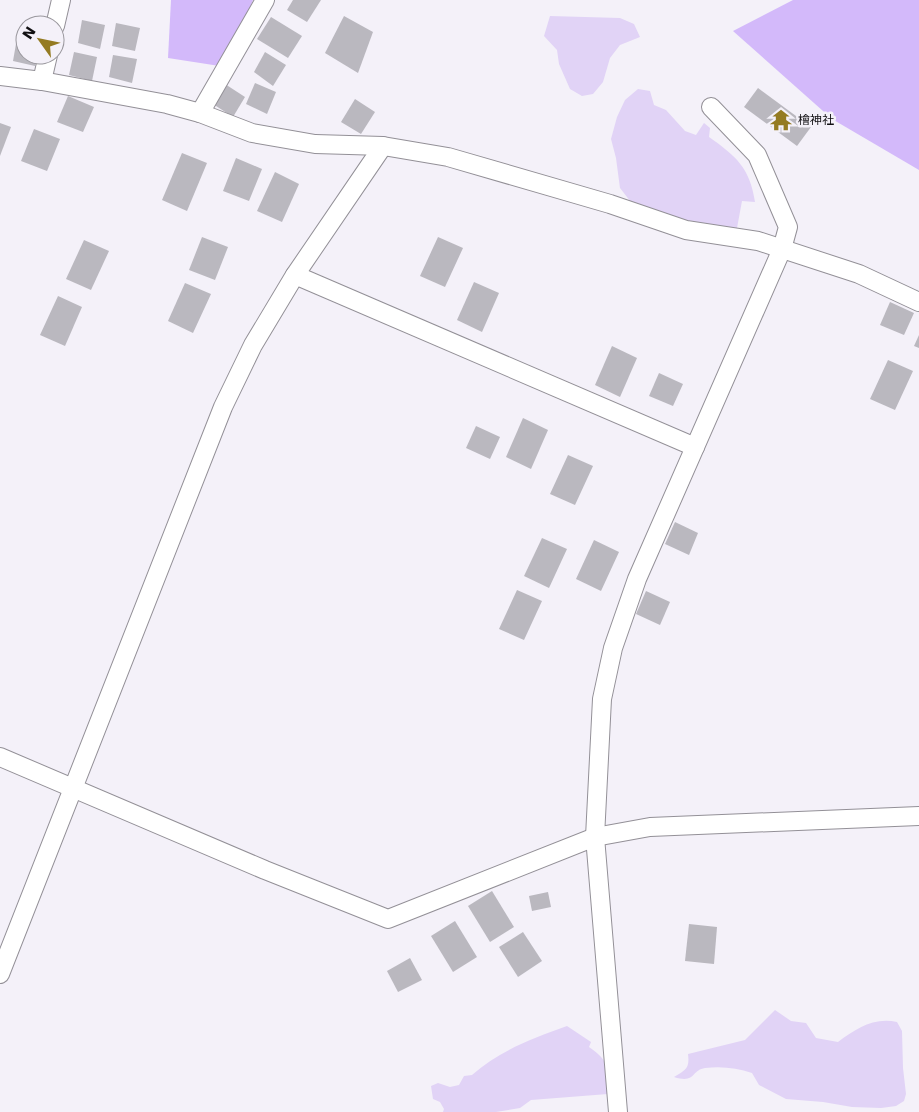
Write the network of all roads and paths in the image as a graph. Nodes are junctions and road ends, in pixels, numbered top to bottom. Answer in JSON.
{"nodes":[{"id":1,"x":61,"y":0,"type":"edge"},
{"id":2,"x":265,"y":0,"type":"edge"},
{"id":3,"x":58,"y":15,"type":"edge"},
{"id":4,"x":46,"y":65,"type":"edge"},
{"id":5,"x":0,"y":76,"type":"edge"},
{"id":6,"x":42,"y":81,"type":"junction"},
{"id":7,"x":711,"y":108,"type":"dead end"},
{"id":8,"x":200,"y":112,"type":"junction"},
{"id":9,"x":383,"y":146,"type":"junction"},
{"id":10,"x":782,"y":249,"type":"junction"},
{"id":11,"x":295,"y":276,"type":"junction"},
{"id":12,"x":919,"y":302,"type":"edge"},
{"id":13,"x":695,"y":447,"type":"junction"},
{"id":14,"x":0,"y":758,"type":"edge"},
{"id":15,"x":72,"y":789,"type":"junction"},
{"id":16,"x":919,"y":816,"type":"edge"},
{"id":17,"x":595,"y":837,"type":"junction"},
{"id":18,"x":0,"y":974,"type":"edge"},
{"id":19,"x":618,"y":1112,"type":"edge"}],
"edges":[{"from":1,"to":3,"type":"street"},
{"from":2,"to":8,"type":"street"},
{"from":4,"to":6,"type":"street"},
{"from":5,"to":6,"type":"street"},
{"from":6,"to":8,"type":"street"},
{"from":7,"to":10,"type":"street"},
{"from":8,"to":9,"type":"street"},
{"from":9,"to":10,"type":"street"},
{"from":9,"to":11,"type":"street"},
{"from":10,"to":12,"type":"street"},
{"from":10,"to":13,"type":"street"},
{"from":11,"to":13,"type":"street"},
{"from":11,"to":15,"type":"street"},
{"from":13,"to":17,"type":"street"},
{"from":14,"to":15,"type":"street"},
{"from":15,"to":17,"type":"street"},
{"from":15,"to":18,"type":"street"},
{"from":16,"to":17,"type":"street"},
{"from":17,"to":19,"type":"street"}]}
